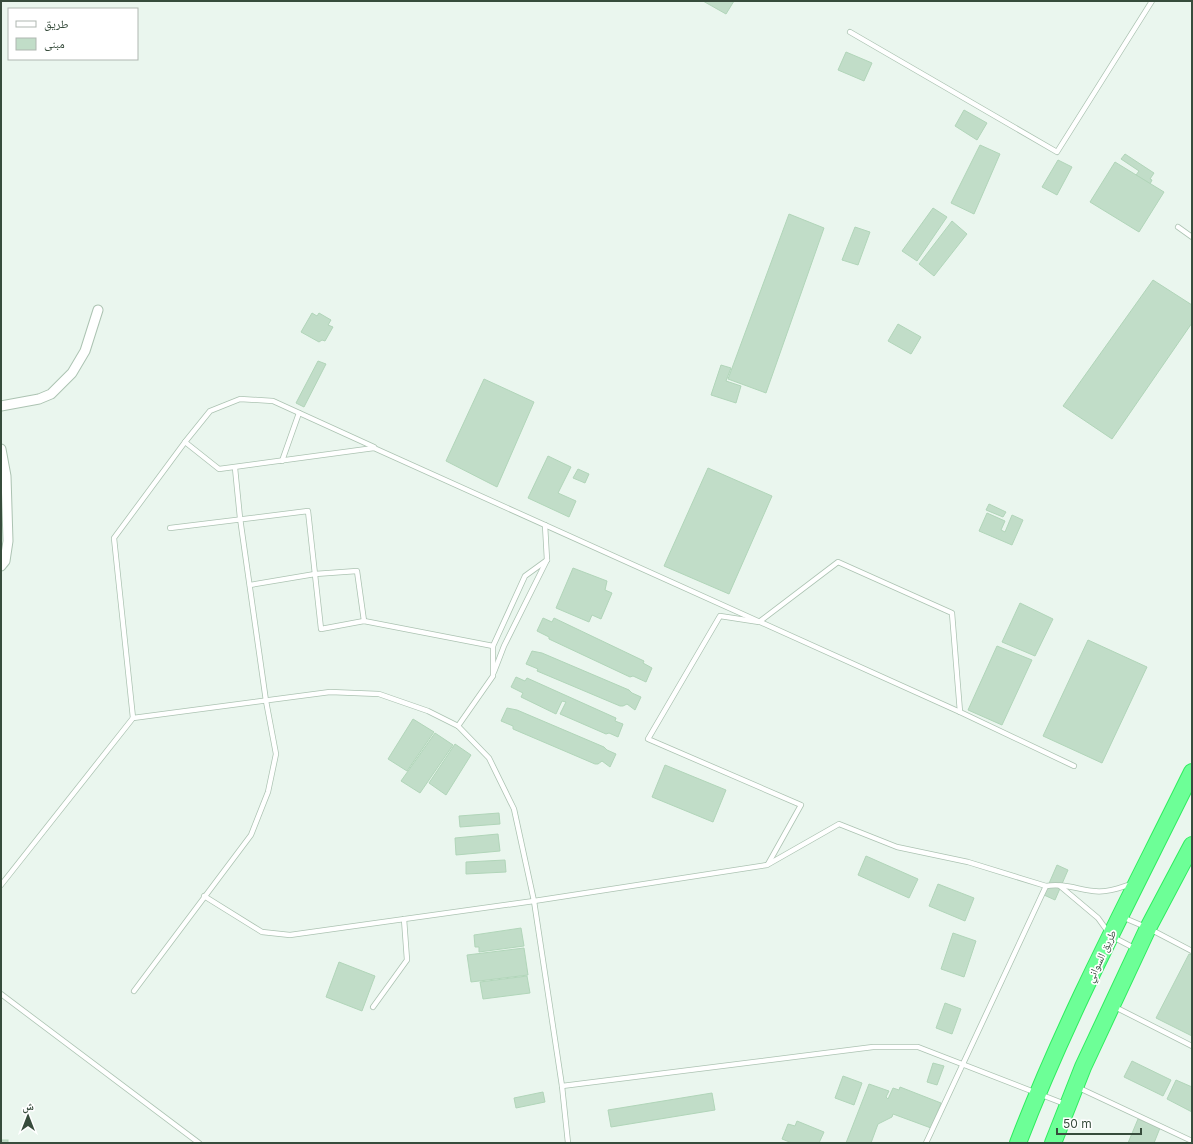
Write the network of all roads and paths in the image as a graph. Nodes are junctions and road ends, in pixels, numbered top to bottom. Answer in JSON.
{"nodes":[{"id":1,"x":1152,"y":1,"type":"edge"},
{"id":2,"x":850,"y":32,"type":"dead end"},
{"id":3,"x":1178,"y":227,"type":"dead end"},
{"id":4,"x":1192,"y":237,"type":"edge"},
{"id":5,"x":98,"y":310,"type":"dead end"},
{"id":6,"x":1,"y":406,"type":"edge"},
{"id":7,"x":299,"y":413,"type":"junction"},
{"id":8,"x":185,"y":442,"type":"junction"},
{"id":9,"x":374,"y":448,"type":"junction"},
{"id":10,"x":1,"y":449,"type":"edge"},
{"id":11,"x":282,"y":461,"type":"junction"},
{"id":12,"x":235,"y":468,"type":"junction"},
{"id":13,"x":240,"y":518,"type":"junction"},
{"id":14,"x":545,"y":525,"type":"junction"},
{"id":15,"x":170,"y":528,"type":"dead end"},
{"id":16,"x":547,"y":560,"type":"junction"},
{"id":17,"x":1,"y":566,"type":"edge"},
{"id":18,"x":315,"y":574,"type":"junction"},
{"id":19,"x":250,"y":585,"type":"junction"},
{"id":20,"x":364,"y":621,"type":"junction"},
{"id":21,"x":759,"y":622,"type":"junction"},
{"id":22,"x":493,"y":646,"type":"junction"},
{"id":23,"x":493,"y":676,"type":"junction"},
{"id":24,"x":266,"y":701,"type":"junction"},
{"id":25,"x":960,"y":712,"type":"junction"},
{"id":26,"x":133,"y":718,"type":"junction"},
{"id":27,"x":458,"y":726,"type":"junction"},
{"id":28,"x":1074,"y":766,"type":"dead end"},
{"id":29,"x":1192,"y":772,"type":"edge"},
{"id":30,"x":1192,"y":845,"type":"edge"},
{"id":31,"x":767,"y":865,"type":"junction"},
{"id":32,"x":1138,"y":882,"type":"junction"},
{"id":33,"x":1,"y":884,"type":"edge"},
{"id":34,"x":1046,"y":886,"type":"junction"},
{"id":35,"x":1060,"y":886,"type":"junction"},
{"id":36,"x":204,"y":896,"type":"junction"},
{"id":37,"x":534,"y":901,"type":"junction"},
{"id":38,"x":1120,"y":916,"type":"junction"},
{"id":39,"x":404,"y":919,"type":"junction"},
{"id":40,"x":1148,"y":928,"type":"junction"},
{"id":41,"x":1111,"y":936,"type":"junction"},
{"id":42,"x":1138,"y":950,"type":"junction"},
{"id":43,"x":1192,"y":952,"type":"edge"},
{"id":44,"x":134,"y":991,"type":"dead end"},
{"id":45,"x":1,"y":994,"type":"edge"},
{"id":46,"x":1112,"y":1006,"type":"junction"},
{"id":47,"x":373,"y":1007,"type":"dead end"},
{"id":48,"x":1192,"y":1046,"type":"edge"},
{"id":49,"x":962,"y":1064,"type":"junction"},
{"id":50,"x":562,"y":1086,"type":"junction"},
{"id":51,"x":1076,"y":1086,"type":"junction"},
{"id":52,"x":1038,"y":1094,"type":"junction"},
{"id":53,"x":1068,"y":1105,"type":"junction"},
{"id":54,"x":1192,"y":1141,"type":"edge"},
{"id":55,"x":199,"y":1143,"type":"edge"},
{"id":56,"x":568,"y":1143,"type":"edge"},
{"id":57,"x":926,"y":1143,"type":"edge"},
{"id":58,"x":1018,"y":1143,"type":"edge"},
{"id":59,"x":1053,"y":1143,"type":"edge"}],
"edges":[{"from":1,"to":2,"type":"lane"},
{"from":3,"to":4,"type":"lane"},
{"from":5,"to":6,"type":"street"},
{"from":7,"to":8,"type":"lane"},
{"from":7,"to":9,"type":"lane"},
{"from":7,"to":11,"type":"lane"},
{"from":8,"to":12,"type":"lane"},
{"from":8,"to":26,"type":"lane"},
{"from":9,"to":11,"type":"lane"},
{"from":9,"to":14,"type":"lane"},
{"from":10,"to":17,"type":"street"},
{"from":11,"to":12,"type":"lane"},
{"from":12,"to":13,"type":"lane"},
{"from":13,"to":15,"type":"lane"},
{"from":13,"to":18,"type":"lane"},
{"from":13,"to":19,"type":"lane"},
{"from":14,"to":16,"type":"lane"},
{"from":14,"to":21,"type":"lane"},
{"from":16,"to":22,"type":"lane"},
{"from":16,"to":23,"type":"lane"},
{"from":18,"to":19,"type":"lane"},
{"from":18,"to":20,"type":"lane"},
{"from":18,"to":20,"type":"lane"},
{"from":19,"to":24,"type":"lane"},
{"from":20,"to":22,"type":"lane"},
{"from":21,"to":25,"type":"lane"},
{"from":21,"to":25,"type":"lane"},
{"from":21,"to":31,"type":"lane"},
{"from":22,"to":23,"type":"lane"},
{"from":23,"to":27,"type":"lane"},
{"from":24,"to":26,"type":"lane"},
{"from":24,"to":27,"type":"lane"},
{"from":24,"to":36,"type":"lane"},
{"from":25,"to":28,"type":"lane"},
{"from":26,"to":33,"type":"lane"},
{"from":27,"to":37,"type":"lane"},
{"from":29,"to":32,"type":"highway","name":"طريق السواني"},
{"from":30,"to":40,"type":"highway"},
{"from":31,"to":34,"type":"lane"},
{"from":31,"to":37,"type":"lane"},
{"from":32,"to":35,"type":"lane"},
{"from":32,"to":38,"type":"highway","name":"طريق السواني"},
{"from":34,"to":35,"type":"lane"},
{"from":34,"to":49,"type":"lane"},
{"from":35,"to":41,"type":"lane"},
{"from":36,"to":39,"type":"lane"},
{"from":36,"to":44,"type":"lane"},
{"from":37,"to":39,"type":"lane"},
{"from":37,"to":50,"type":"lane"},
{"from":38,"to":40,"type":"lane"},
{"from":38,"to":41,"type":"highway","name":"طريق السواني"},
{"from":39,"to":47,"type":"lane"},
{"from":40,"to":42,"type":"highway"},
{"from":40,"to":43,"type":"lane"},
{"from":41,"to":42,"type":"lane"},
{"from":41,"to":52,"type":"highway","name":"طريق السواني"},
{"from":42,"to":46,"type":"highway"},
{"from":45,"to":55,"type":"lane"},
{"from":46,"to":48,"type":"lane"},
{"from":46,"to":51,"type":"highway"},
{"from":49,"to":50,"type":"lane"},
{"from":49,"to":52,"type":"lane"},
{"from":49,"to":57,"type":"lane"},
{"from":50,"to":56,"type":"lane"},
{"from":51,"to":53,"type":"highway"},
{"from":51,"to":54,"type":"lane"},
{"from":52,"to":53,"type":"lane"},
{"from":52,"to":58,"type":"highway","name":"طريق السواني"},
{"from":53,"to":59,"type":"highway"}]}
